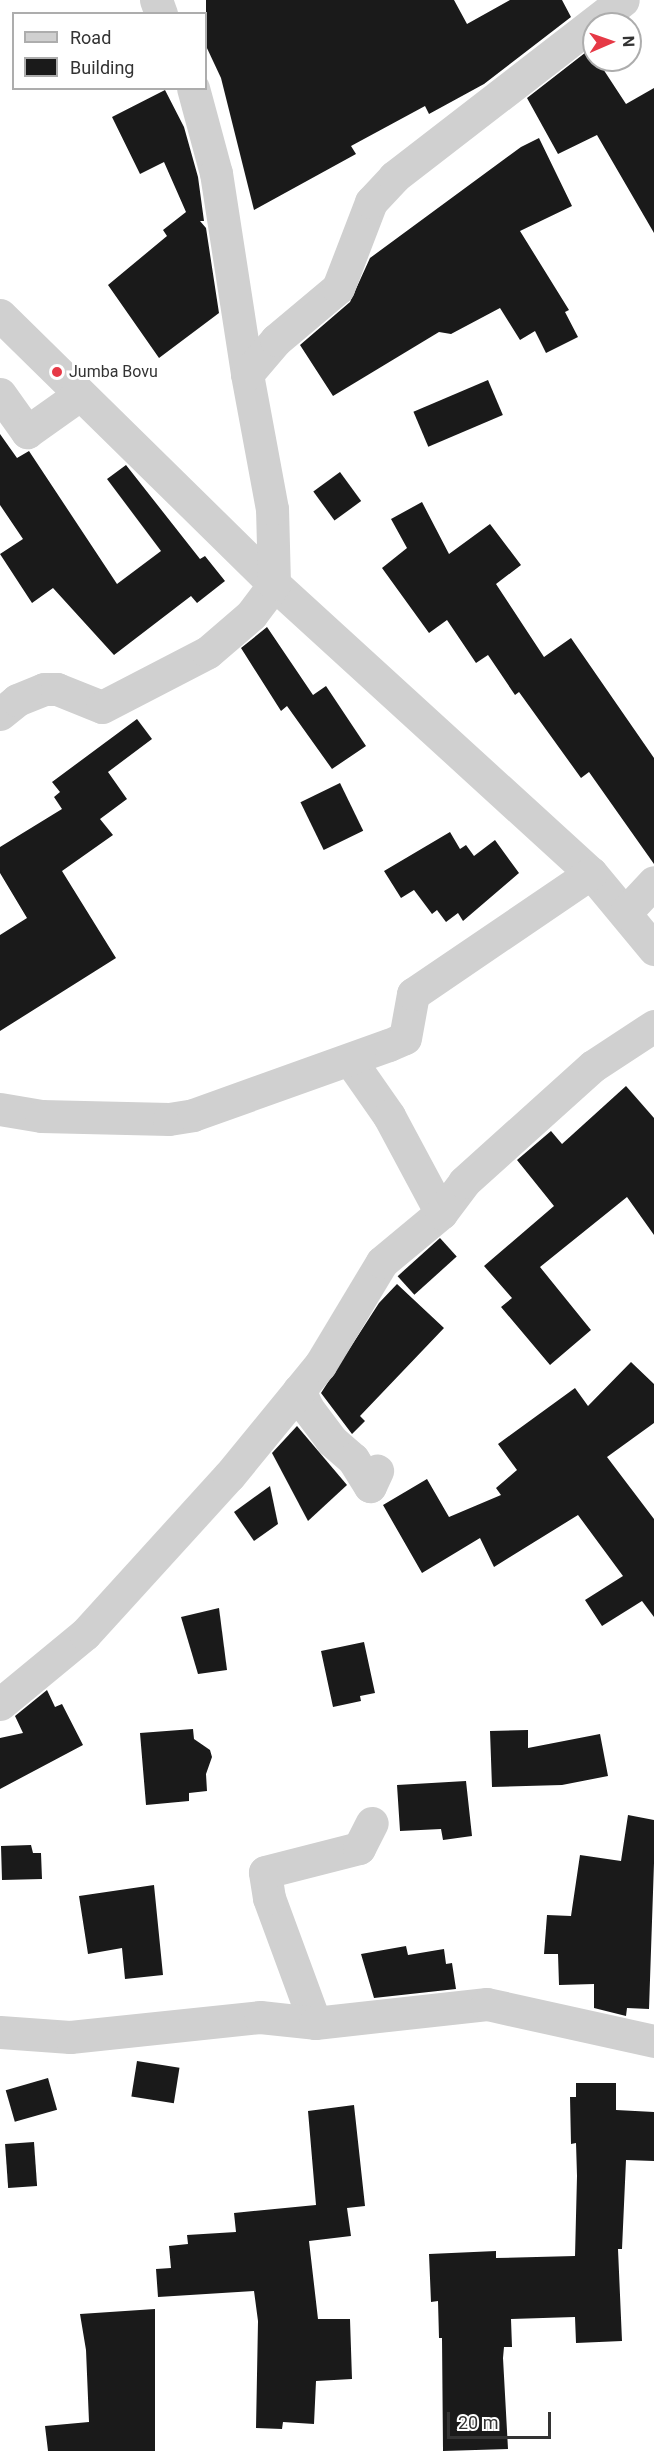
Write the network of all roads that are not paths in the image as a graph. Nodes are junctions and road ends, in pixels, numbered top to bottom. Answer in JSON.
{"nodes":[{"id":1,"x":623,"y":0,"type":"edge"},
{"id":2,"x":591,"y":10,"type":"edge"},
{"id":3,"x":194,"y":90,"type":"edge"},
{"id":4,"x":0,"y":315,"type":"edge"},
{"id":5,"x":248,"y":374,"type":"junction"},
{"id":6,"x":0,"y":394,"type":"edge"},
{"id":7,"x":79,"y":395,"type":"junction"},
{"id":8,"x":274,"y":584,"type":"junction"},
{"id":9,"x":0,"y":714,"type":"edge"},
{"id":10,"x":591,"y":873,"type":"junction"},
{"id":11,"x":654,"y":882,"type":"edge"},
{"id":12,"x":625,"y":913,"type":"junction"},
{"id":13,"x":654,"y":949,"type":"edge"},
{"id":14,"x":654,"y":1026,"type":"edge"},
{"id":15,"x":350,"y":1060,"type":"junction"},
{"id":16,"x":0,"y":1109,"type":"edge"},
{"id":17,"x":441,"y":1213,"type":"junction"},
{"id":18,"x":299,"y":1390,"type":"junction"},
{"id":19,"x":377,"y":1471,"type":"dead end"},
{"id":20,"x":0,"y":1704,"type":"edge"},
{"id":21,"x":372,"y":1823,"type":"dead end"},
{"id":22,"x":315,"y":2023,"type":"junction"},
{"id":23,"x":0,"y":2032,"type":"edge"},
{"id":24,"x":654,"y":2041,"type":"edge"}],
"edges":[{"from":1,"to":2,"type":"street"},
{"from":2,"to":5,"type":"street"},
{"from":3,"to":5,"type":"street"},
{"from":4,"to":7,"type":"street"},
{"from":5,"to":8,"type":"street"},
{"from":6,"to":7,"type":"street"},
{"from":7,"to":8,"type":"street"},
{"from":8,"to":9,"type":"street"},
{"from":8,"to":10,"type":"street"},
{"from":10,"to":12,"type":"street"},
{"from":10,"to":15,"type":"street"},
{"from":11,"to":12,"type":"street"},
{"from":12,"to":13,"type":"street"},
{"from":14,"to":17,"type":"street"},
{"from":15,"to":16,"type":"street"},
{"from":15,"to":17,"type":"street"},
{"from":17,"to":18,"type":"street"},
{"from":18,"to":19,"type":"street"},
{"from":18,"to":20,"type":"street"},
{"from":21,"to":22,"type":"street"},
{"from":22,"to":23,"type":"street"},
{"from":22,"to":24,"type":"street"}]}
